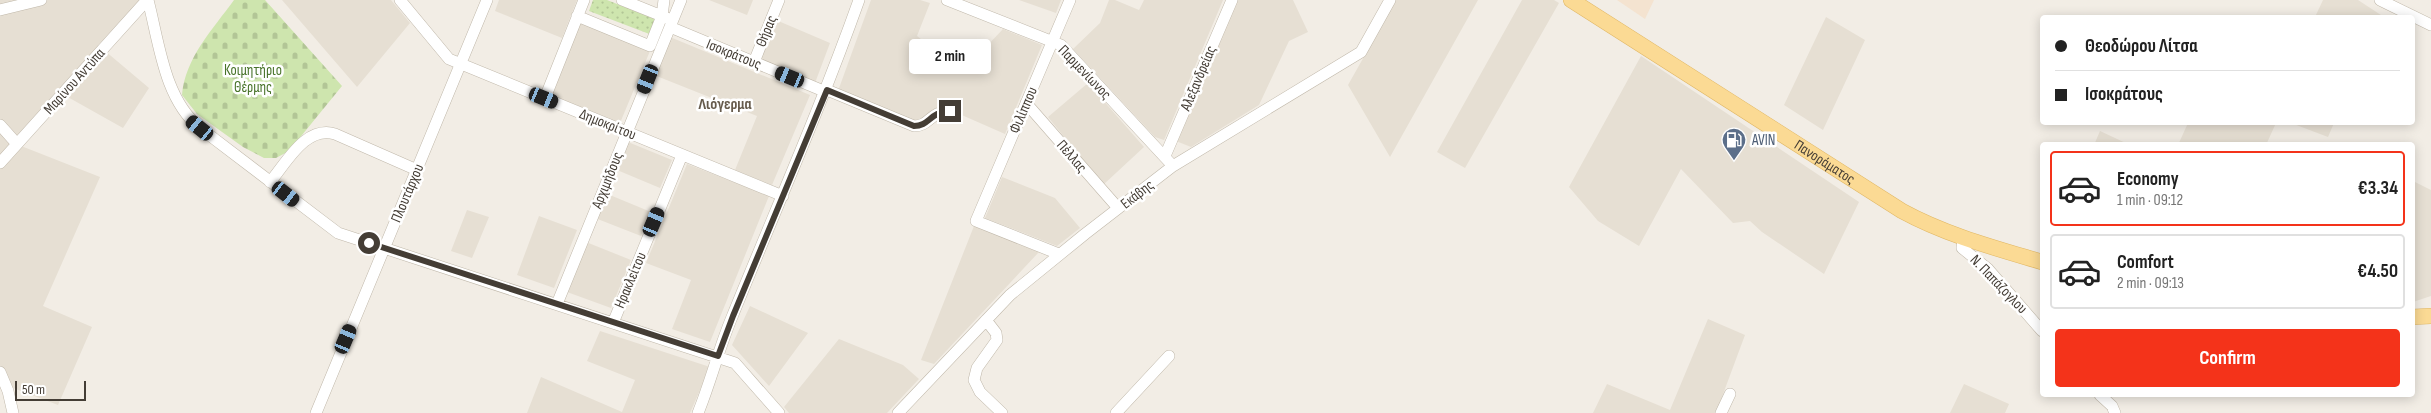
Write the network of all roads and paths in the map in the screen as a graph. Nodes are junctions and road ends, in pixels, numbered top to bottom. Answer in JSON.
{"nodes":[{"id":1,"x":41,"y":0,"type":"edge"},
{"id":2,"x":148,"y":0,"type":"edge"},
{"id":3,"x":400,"y":0,"type":"edge"},
{"id":4,"x":487,"y":0,"type":"edge"},
{"id":5,"x":584,"y":0,"type":"edge"},
{"id":6,"x":622,"y":0,"type":"edge"},
{"id":7,"x":664,"y":0,"type":"edge"},
{"id":8,"x":681,"y":0,"type":"edge"},
{"id":9,"x":779,"y":0,"type":"edge"},
{"id":10,"x":859,"y":0,"type":"edge"},
{"id":11,"x":1070,"y":0,"type":"edge"},
{"id":12,"x":1232,"y":0,"type":"edge"},
{"id":13,"x":1390,"y":0,"type":"edge"},
{"id":14,"x":1571,"y":0,"type":"edge"},
{"id":15,"x":2380,"y":0,"type":"edge"},
{"id":16,"x":954,"y":1,"type":"edge"},
{"id":17,"x":0,"y":10,"type":"edge"},
{"id":18,"x":2412,"y":15,"type":"edge"},
{"id":19,"x":577,"y":16,"type":"junction"},
{"id":20,"x":2415,"y":16,"type":"edge"},
{"id":21,"x":668,"y":21,"type":"junction"},
{"id":22,"x":2431,"y":24,"type":"edge"},
{"id":23,"x":1053,"y":40,"type":"junction"},
{"id":24,"x":754,"y":62,"type":"junction"},
{"id":25,"x":461,"y":64,"type":"junction"},
{"id":26,"x":826,"y":91,"type":"junction"},
{"id":27,"x":544,"y":98,"type":"junction"},
{"id":28,"x":1026,"y":103,"type":"junction"},
{"id":29,"x":950,"y":111,"type":"dead end"},
{"id":30,"x":0,"y":125,"type":"edge"},
{"id":31,"x":627,"y":132,"type":"junction"},
{"id":32,"x":18,"y":144,"type":"junction"},
{"id":33,"x":682,"y":155,"type":"junction"},
{"id":34,"x":1165,"y":156,"type":"junction"},
{"id":35,"x":0,"y":163,"type":"edge"},
{"id":36,"x":1173,"y":166,"type":"junction"},
{"id":37,"x":417,"y":170,"type":"junction"},
{"id":38,"x":270,"y":182,"type":"junction"},
{"id":39,"x":783,"y":196,"type":"junction"},
{"id":40,"x":1118,"y":208,"type":"junction"},
{"id":41,"x":1963,"y":238,"type":"junction"},
{"id":42,"x":385,"y":247,"type":"junction"},
{"id":43,"x":1059,"y":254,"type":"junction"},
{"id":44,"x":2040,"y":261,"type":"edge"},
{"id":45,"x":557,"y":304,"type":"junction"},
{"id":46,"x":2431,"y":316,"type":"edge"},
{"id":47,"x":2415,"y":317,"type":"edge"},
{"id":48,"x":986,"y":320,"type":"junction"},
{"id":49,"x":613,"y":322,"type":"junction"},
{"id":50,"x":2040,"y":329,"type":"edge"},
{"id":51,"x":718,"y":356,"type":"junction"},
{"id":52,"x":1169,"y":356,"type":"dead end"},
{"id":53,"x":0,"y":372,"type":"edge"},
{"id":54,"x":1730,"y":394,"type":"dead end"},
{"id":55,"x":2102,"y":397,"type":"edge"},
{"id":56,"x":13,"y":413,"type":"edge"},
{"id":57,"x":316,"y":413,"type":"edge"},
{"id":58,"x":698,"y":413,"type":"edge"},
{"id":59,"x":779,"y":413,"type":"edge"},
{"id":60,"x":898,"y":413,"type":"edge"},
{"id":61,"x":1002,"y":413,"type":"edge"},
{"id":62,"x":1116,"y":413,"type":"edge"},
{"id":63,"x":1721,"y":413,"type":"edge"},
{"id":64,"x":2115,"y":413,"type":"edge"}],
"edges":[{"from":1,"to":17,"type":"street"},
{"from":2,"to":32,"type":"street","name":"Μαρίνου Αντύπα"},
{"from":2,"to":38,"type":"street"},
{"from":3,"to":25,"type":"street","name":"Δημοκρίτου"},
{"from":4,"to":25,"type":"street","name":"Πλουτάρχου"},
{"from":5,"to":19,"type":"street"},
{"from":6,"to":21,"type":"street","name":"Ισοκράτους"},
{"from":7,"to":21,"type":"street"},
{"from":8,"to":21,"type":"street","name":"Αρχιμήδους"},
{"from":9,"to":24,"type":"street","name":"Θήρας"},
{"from":10,"to":26,"type":"street"},
{"from":11,"to":23,"type":"street","name":"Φιλίππου"},
{"from":12,"to":34,"type":"street","name":"Αλεξανδρείας"},
{"from":13,"to":36,"type":"street","name":"Εκάβης"},
{"from":14,"to":41,"type":"main road","name":"Πανοράματος"},
{"from":15,"to":18,"type":"street"},
{"from":16,"to":23,"type":"street","name":"Παρμενίωνος"},
{"from":19,"to":21,"type":"street"},
{"from":19,"to":27,"type":"street"},
{"from":20,"to":22,"type":"street"},
{"from":21,"to":24,"type":"street","name":"Ισοκράτους"},
{"from":21,"to":31,"type":"street","name":"Αρχιμήδους"},
{"from":23,"to":28,"type":"street","name":"Φιλίππου"},
{"from":23,"to":34,"type":"street","name":"Παρμενίωνος"},
{"from":24,"to":26,"type":"street","name":"Ισοκράτους"},
{"from":25,"to":27,"type":"street","name":"Δημοκρίτου"},
{"from":25,"to":37,"type":"street","name":"Πλουτάρχου"},
{"from":26,"to":29,"type":"street","name":"Ισοκράτους"},
{"from":26,"to":39,"type":"street"},
{"from":27,"to":31,"type":"street","name":"Δημοκρίτου"},
{"from":28,"to":40,"type":"street","name":"Πέλλας"},
{"from":28,"to":43,"type":"street","name":"Φιλίππου"},
{"from":30,"to":32,"type":"street"},
{"from":31,"to":33,"type":"street","name":"Δημοκρίτου"},
{"from":31,"to":45,"type":"street","name":"Αρχιμήδους"},
{"from":32,"to":35,"type":"street","name":"Μαρίνου Αντύπα"},
{"from":33,"to":39,"type":"street","name":"Δημοκρίτου"},
{"from":33,"to":49,"type":"street","name":"Ηρακλείτου"},
{"from":34,"to":36,"type":"street","name":"Παρμενίωνος"},
{"from":36,"to":40,"type":"street","name":"Εκάβης"},
{"from":37,"to":38,"type":"street"},
{"from":37,"to":42,"type":"street","name":"Πλουτάρχου"},
{"from":38,"to":42,"type":"street"},
{"from":39,"to":51,"type":"street"},
{"from":40,"to":43,"type":"street","name":"Εκάβης"},
{"from":41,"to":44,"type":"main road","name":"Πανοράματος"},
{"from":41,"to":50,"type":"street","name":"Ν. Παπάζογλου"},
{"from":42,"to":45,"type":"street"},
{"from":42,"to":57,"type":"street","name":"Πλουτάρχου"},
{"from":43,"to":48,"type":"street","name":"Εκάβης"},
{"from":45,"to":49,"type":"street"},
{"from":46,"to":47,"type":"main road"},
{"from":48,"to":60,"type":"street","name":"Εκάβης"},
{"from":48,"to":61,"type":"street"},
{"from":49,"to":51,"type":"street"},
{"from":51,"to":58,"type":"street"},
{"from":51,"to":59,"type":"street"},
{"from":52,"to":62,"type":"street"},
{"from":53,"to":56,"type":"street"},
{"from":54,"to":63,"type":"street"},
{"from":55,"to":64,"type":"street"}]}
